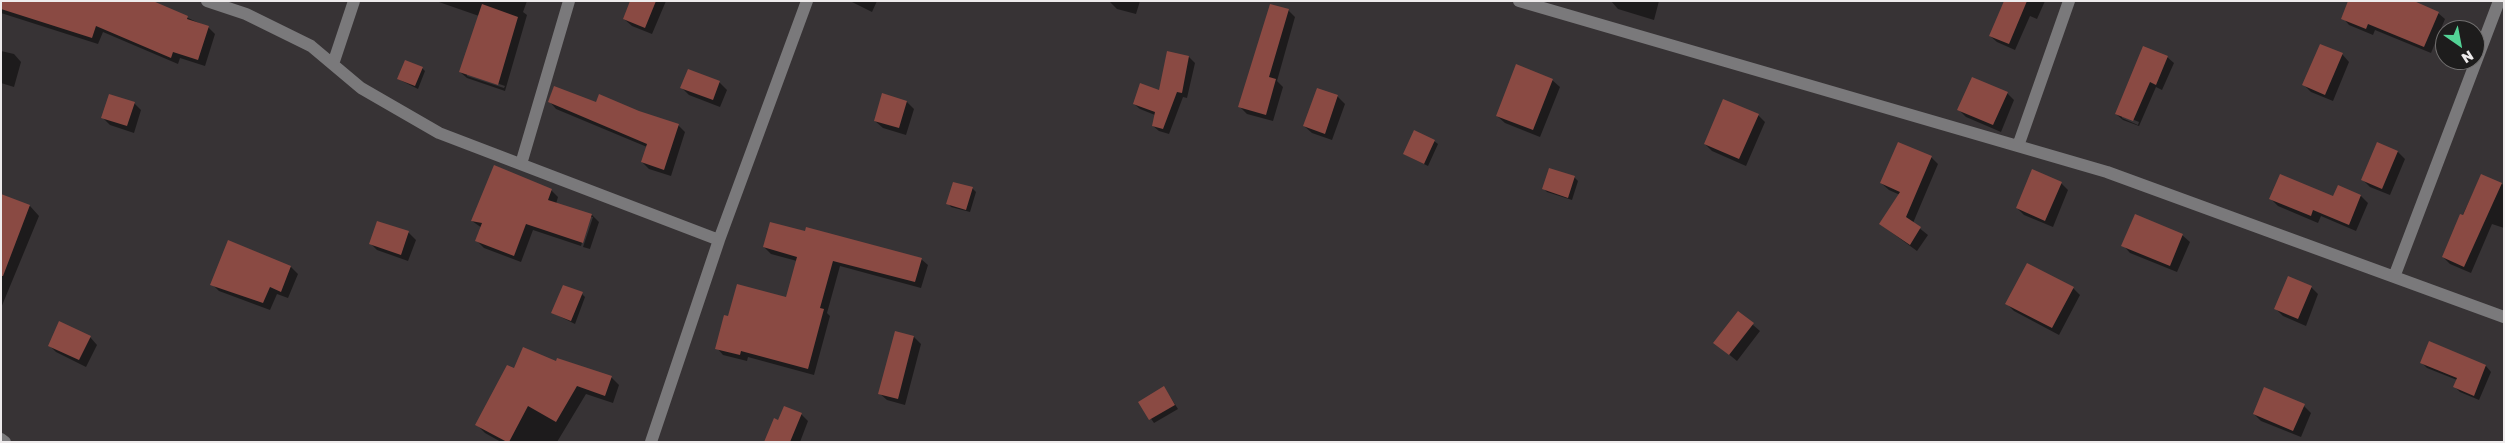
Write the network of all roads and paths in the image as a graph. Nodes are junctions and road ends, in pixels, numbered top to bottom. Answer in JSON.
{"nodes":[{"id":1,"x":207,"y":1,"type":"edge"},
{"id":2,"x":354,"y":1,"type":"edge"},
{"id":3,"x":569,"y":1,"type":"edge"},
{"id":4,"x":807,"y":1,"type":"edge"},
{"id":5,"x":1518,"y":1,"type":"edge"},
{"id":6,"x":2069,"y":1,"type":"edge"},
{"id":7,"x":2499,"y":1,"type":"edge"},
{"id":8,"x":333,"y":64,"type":"junction"},
{"id":9,"x":2018,"y":146,"type":"junction"},
{"id":10,"x":521,"y":164,"type":"junction"},
{"id":11,"x":720,"y":240,"type":"junction"},
{"id":12,"x":2394,"y":277,"type":"junction"},
{"id":13,"x":2504,"y":317,"type":"edge"},
{"id":14,"x":1,"y":439,"type":"edge"},
{"id":15,"x":6,"y":442,"type":"edge"},
{"id":16,"x":651,"y":442,"type":"edge"}],
"edges":[{"from":1,"to":8,"type":"street"},
{"from":2,"to":8,"type":"street"},
{"from":3,"to":10,"type":"street"},
{"from":4,"to":11,"type":"street"},
{"from":5,"to":9,"type":"street"},
{"from":6,"to":9,"type":"street"},
{"from":7,"to":12,"type":"street"},
{"from":8,"to":10,"type":"street"},
{"from":9,"to":12,"type":"street"},
{"from":10,"to":11,"type":"street"},
{"from":11,"to":16,"type":"street"},
{"from":12,"to":13,"type":"street"},
{"from":14,"to":15,"type":"street"}]}
